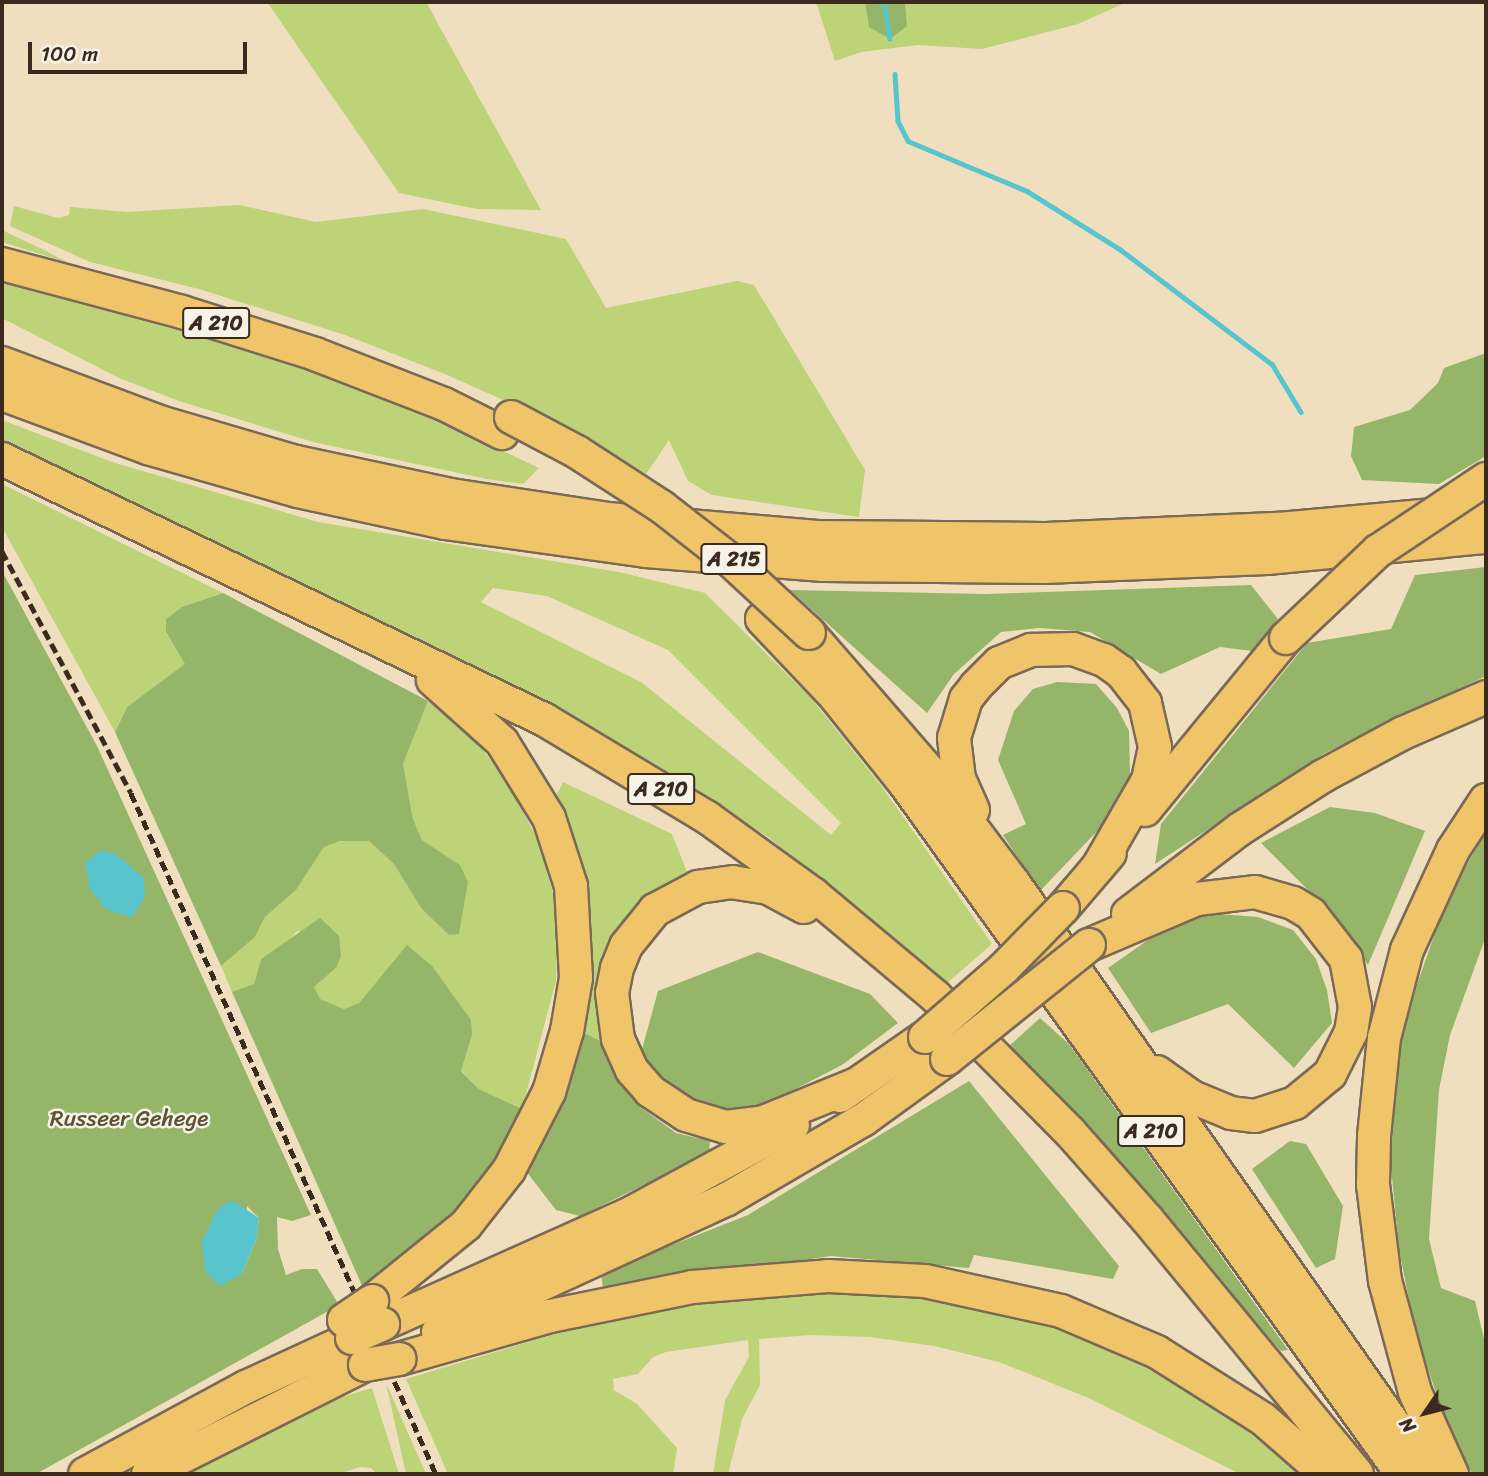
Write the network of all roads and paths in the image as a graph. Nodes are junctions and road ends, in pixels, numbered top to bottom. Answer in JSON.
{"nodes":[{"id":1,"x":2,"y":264,"type":"edge"},
{"id":2,"x":2,"y":363,"type":"edge"},
{"id":3,"x":2,"y":394,"type":"edge"},
{"id":4,"x":506,"y":425,"type":"junction"},
{"id":5,"x":2,"y":459,"type":"edge"},
{"id":6,"x":1486,"y":479,"type":"edge"},
{"id":7,"x":1486,"y":509,"type":"edge"},
{"id":8,"x":1486,"y":537,"type":"edge"},
{"id":9,"x":357,"y":626,"type":"junction"},
{"id":10,"x":1486,"y":696,"type":"edge"},
{"id":11,"x":1486,"y":800,"type":"edge"},
{"id":12,"x":1098,"y":867,"type":"junction"},
{"id":13,"x":1013,"y":882,"type":"junction"},
{"id":14,"x":1089,"y":945,"type":"junction"},
{"id":15,"x":936,"y":997,"type":"junction"},
{"id":16,"x":1125,"y":1041,"type":"junction"},
{"id":17,"x":857,"y":1084,"type":"junction"},
{"id":18,"x":387,"y":1334,"type":"junction"},
{"id":19,"x":354,"y":1341,"type":"junction"},
{"id":20,"x":85,"y":1474,"type":"edge"},
{"id":21,"x":148,"y":1474,"type":"edge"},
{"id":22,"x":1326,"y":1474,"type":"edge"},
{"id":23,"x":1357,"y":1474,"type":"edge"},
{"id":24,"x":1402,"y":1474,"type":"edge"},
{"id":25,"x":1429,"y":1474,"type":"edge"},
{"id":26,"x":1452,"y":1474,"type":"edge"}],
"edges":[{"from":1,"to":4,"type":"highway","number":"A 210"},
{"from":2,"to":7,"type":"highway","number":"A 215"},
{"from":3,"to":8,"type":"highway","number":"A 215"},
{"from":4,"to":13,"type":"highway","bridge":true},
{"from":4,"to":24,"type":"highway","number":"A 210"},
{"from":5,"to":9,"type":"highway","number":"A 210"},
{"from":6,"to":12,"type":"highway","bridge":true},
{"from":9,"to":15,"type":"highway","number":"A 210"},
{"from":9,"to":18,"type":"highway"},
{"from":10,"to":14,"type":"highway"},
{"from":11,"to":26,"type":"highway"},
{"from":12,"to":13,"type":"highway"},
{"from":12,"to":17,"type":"highway","bridge":true},
{"from":13,"to":16,"type":"highway"},
{"from":14,"to":16,"type":"highway"},
{"from":14,"to":18,"type":"highway","bridge":true},
{"from":15,"to":17,"type":"highway"},
{"from":15,"to":23,"type":"highway","number":"A 210"},
{"from":16,"to":25,"type":"highway"},
{"from":17,"to":18,"type":"highway"},
{"from":18,"to":19,"type":"highway","bridge":true},
{"from":18,"to":22,"type":"highway"},
{"from":19,"to":20,"type":"highway"},
{"from":19,"to":21,"type":"highway"}]}
